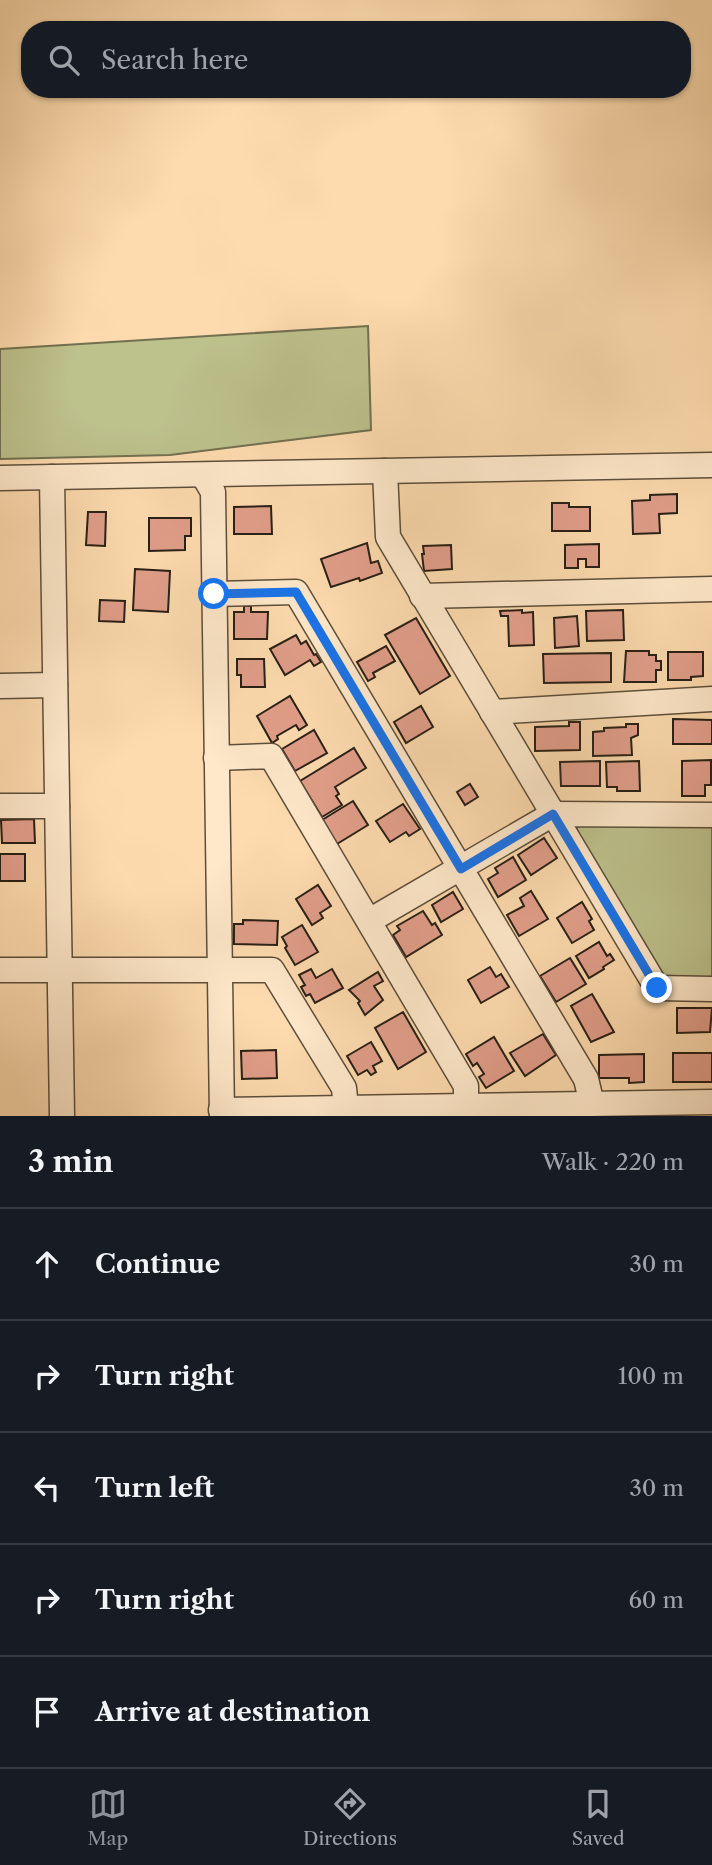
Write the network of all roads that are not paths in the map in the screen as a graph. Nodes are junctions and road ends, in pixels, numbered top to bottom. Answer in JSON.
{"nodes":[{"id":1,"x":712,"y":465,"type":"edge"},
{"id":2,"x":385,"y":471,"type":"junction"},
{"id":3,"x":203,"y":475,"type":"junction"},
{"id":4,"x":52,"y":477,"type":"junction"},
{"id":5,"x":0,"y":478,"type":"edge"},
{"id":6,"x":712,"y":589,"type":"edge"},
{"id":7,"x":214,"y":594,"type":"junction"},
{"id":8,"x":422,"y":596,"type":"junction"},
{"id":9,"x":55,"y":685,"type":"junction"},
{"id":10,"x":0,"y":686,"type":"edge"},
{"id":11,"x":712,"y":699,"type":"edge"},
{"id":12,"x":492,"y":712,"type":"junction"},
{"id":13,"x":216,"y":758,"type":"junction"},
{"id":14,"x":0,"y":806,"type":"edge"},
{"id":15,"x":57,"y":806,"type":"junction"},
{"id":16,"x":553,"y":814,"type":"junction"},
{"id":17,"x":712,"y":815,"type":"edge"},
{"id":18,"x":461,"y":869,"type":"junction"},
{"id":19,"x":369,"y":922,"type":"junction"},
{"id":20,"x":220,"y":969,"type":"junction"},
{"id":21,"x":0,"y":970,"type":"edge"},
{"id":22,"x":60,"y":970,"type":"junction"},
{"id":23,"x":712,"y":989,"type":"edge"},
{"id":24,"x":712,"y":1102,"type":"edge"},
{"id":25,"x":592,"y":1104,"type":"junction"},
{"id":26,"x":346,"y":1108,"type":"junction"},
{"id":27,"x":477,"y":1109,"type":"edge"},
{"id":28,"x":221,"y":1113,"type":"edge"},
{"id":29,"x":62,"y":1116,"type":"edge"}],
"edges":[{"from":1,"to":2,"type":"street"},
{"from":2,"to":3,"type":"street"},
{"from":2,"to":8,"type":"street"},
{"from":3,"to":4,"type":"street"},
{"from":3,"to":7,"type":"street"},
{"from":4,"to":5,"type":"street"},
{"from":4,"to":9,"type":"street"},
{"from":6,"to":8,"type":"street"},
{"from":7,"to":13,"type":"street"},
{"from":7,"to":18,"type":"street"},
{"from":8,"to":12,"type":"street"},
{"from":9,"to":10,"type":"street"},
{"from":9,"to":15,"type":"street"},
{"from":11,"to":12,"type":"street"},
{"from":12,"to":16,"type":"street"},
{"from":13,"to":19,"type":"street"},
{"from":13,"to":20,"type":"street"},
{"from":14,"to":15,"type":"street"},
{"from":15,"to":22,"type":"street"},
{"from":16,"to":17,"type":"street"},
{"from":16,"to":18,"type":"street"},
{"from":16,"to":23,"type":"street"},
{"from":18,"to":19,"type":"street"},
{"from":18,"to":25,"type":"street"},
{"from":19,"to":27,"type":"street"},
{"from":20,"to":22,"type":"street"},
{"from":20,"to":26,"type":"street"},
{"from":20,"to":28,"type":"street"},
{"from":21,"to":22,"type":"street"},
{"from":22,"to":29,"type":"street"},
{"from":24,"to":25,"type":"street"},
{"from":25,"to":27,"type":"street"},
{"from":26,"to":27,"type":"street"},
{"from":26,"to":28,"type":"street"}]}
